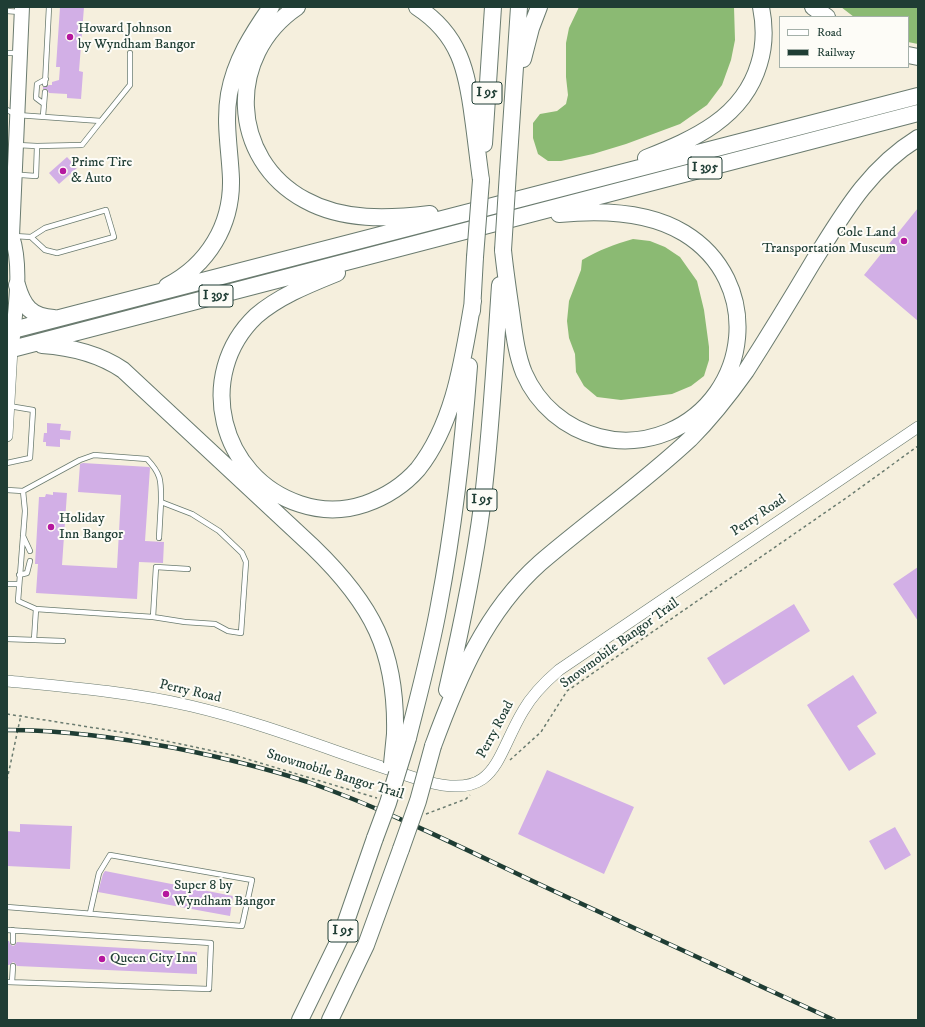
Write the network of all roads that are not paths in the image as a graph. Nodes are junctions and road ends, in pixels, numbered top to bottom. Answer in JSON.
{"nodes":[{"id":1,"x":49,"y":7,"type":"edge"},
{"id":2,"x":271,"y":7,"type":"edge"},
{"id":3,"x":297,"y":7,"type":"edge"},
{"id":4,"x":417,"y":7,"type":"edge"},
{"id":5,"x":493,"y":7,"type":"edge"},
{"id":6,"x":519,"y":7,"type":"edge"},
{"id":7,"x":538,"y":7,"type":"edge"},
{"id":8,"x":761,"y":7,"type":"edge"},
{"id":9,"x":813,"y":7,"type":"edge"},
{"id":10,"x":22,"y":9,"type":"edge"},
{"id":11,"x":7,"y":11,"type":"edge"},
{"id":12,"x":826,"y":16,"type":"edge"},
{"id":13,"x":14,"y":53,"type":"edge"},
{"id":14,"x":130,"y":53,"type":"dead end"},
{"id":15,"x":46,"y":79,"type":"junction"},
{"id":16,"x":45,"y":84,"type":"dead end"},
{"id":17,"x":45,"y":92,"type":"dead end"},
{"id":18,"x":918,"y":96,"type":"edge"},
{"id":19,"x":44,"y":104,"type":"junction"},
{"id":20,"x":12,"y":112,"type":"edge"},
{"id":21,"x":918,"y":113,"type":"edge"},
{"id":22,"x":512,"y":115,"type":"junction"},
{"id":23,"x":43,"y":116,"type":"junction"},
{"id":24,"x":100,"y":121,"type":"junction"},
{"id":25,"x":918,"y":138,"type":"edge"},
{"id":26,"x":16,"y":145,"type":"junction"},
{"id":27,"x":37,"y":146,"type":"junction"},
{"id":28,"x":11,"y":175,"type":"edge"},
{"id":29,"x":481,"y":180,"type":"junction"},
{"id":30,"x":566,"y":187,"type":"junction"},
{"id":31,"x":493,"y":206,"type":"junction"},
{"id":32,"x":491,"y":224,"type":"junction"},
{"id":33,"x":12,"y":236,"type":"junction"},
{"id":34,"x":31,"y":237,"type":"junction"},
{"id":35,"x":419,"y":242,"type":"junction"},
{"id":36,"x":7,"y":249,"type":"edge"},
{"id":37,"x":503,"y":250,"type":"junction"},
{"id":38,"x":17,"y":285,"type":"junction"},
{"id":39,"x":142,"y":297,"type":"junction"},
{"id":40,"x":473,"y":301,"type":"junction"},
{"id":41,"x":62,"y":318,"type":"junction"},
{"id":42,"x":10,"y":331,"type":"edge"},
{"id":43,"x":28,"y":345,"type":"junction"},
{"id":44,"x":10,"y":350,"type":"edge"},
{"id":45,"x":9,"y":406,"type":"junction"},
{"id":46,"x":918,"y":427,"type":"edge"},
{"id":47,"x":7,"y":436,"type":"edge"},
{"id":48,"x":7,"y":463,"type":"edge"},
{"id":49,"x":7,"y":490,"type":"edge"},
{"id":50,"x":23,"y":491,"type":"junction"},
{"id":51,"x":161,"y":502,"type":"junction"},
{"id":52,"x":23,"y":536,"type":"junction"},
{"id":53,"x":159,"y":538,"type":"dead end"},
{"id":54,"x":30,"y":551,"type":"dead end"},
{"id":55,"x":30,"y":561,"type":"dead end"},
{"id":56,"x":188,"y":569,"type":"dead end"},
{"id":57,"x":19,"y":575,"type":"junction"},
{"id":58,"x":7,"y":584,"type":"edge"},
{"id":59,"x":18,"y":584,"type":"junction"},
{"id":60,"x":36,"y":609,"type":"junction"},
{"id":61,"x":153,"y":617,"type":"junction"},
{"id":62,"x":7,"y":639,"type":"edge"},
{"id":63,"x":34,"y":640,"type":"junction"},
{"id":64,"x":63,"y":641,"type":"dead end"},
{"id":65,"x":7,"y":681,"type":"edge"},
{"id":66,"x":401,"y":736,"type":"junction"},
{"id":67,"x":434,"y":746,"type":"junction"},
{"id":68,"x":7,"y":907,"type":"edge"},
{"id":69,"x":90,"y":913,"type":"junction"},
{"id":70,"x":7,"y":930,"type":"edge"},
{"id":71,"x":13,"y":930,"type":"junction"},
{"id":72,"x":13,"y":942,"type":"dead end"},
{"id":73,"x":13,"y":966,"type":"dead end"},
{"id":74,"x":10,"y":982,"type":"edge"},
{"id":75,"x":300,"y":1020,"type":"edge"},
{"id":76,"x":330,"y":1020,"type":"edge"}],
"edges":[{"from":1,"to":15,"type":"lane"},
{"from":2,"to":39,"type":"highway"},
{"from":3,"to":31,"type":"highway"},
{"from":4,"to":29,"type":"highway"},
{"from":5,"to":29,"type":"highway","number":"I 95"},
{"from":6,"to":22,"type":"highway","number":"I 95"},
{"from":7,"to":22,"type":"highway"},
{"from":8,"to":30,"type":"highway"},
{"from":9,"to":12,"type":"highway"},
{"from":10,"to":11,"type":"lane"},
{"from":10,"to":13,"type":"main road"},
{"from":13,"to":20,"type":"main road"},
{"from":14,"to":24,"type":"lane"},
{"from":15,"to":16,"type":"lane"},
{"from":15,"to":19,"type":"lane"},
{"from":17,"to":19,"type":"lane"},
{"from":18,"to":30,"type":"highway","number":"I 395"},
{"from":19,"to":23,"type":"lane"},
{"from":20,"to":23,"type":"lane"},
{"from":20,"to":26,"type":"main road"},
{"from":21,"to":32,"type":"highway","number":"I 395"},
{"from":22,"to":37,"type":"highway","number":"I 95","bridge":true},
{"from":23,"to":24,"type":"lane"},
{"from":24,"to":27,"type":"lane"},
{"from":25,"to":67,"type":"highway"},
{"from":26,"to":27,"type":"lane"},
{"from":26,"to":28,"type":"main road"},
{"from":27,"to":28,"type":"lane"},
{"from":28,"to":33,"type":"main road"},
{"from":29,"to":40,"type":"highway","number":"I 95","bridge":true},
{"from":30,"to":31,"type":"highway","number":"I 395"},
{"from":31,"to":39,"type":"highway","number":"I 395"},
{"from":32,"to":35,"type":"highway","number":"I 395"},
{"from":32,"to":37,"type":"highway"},
{"from":33,"to":34,"type":"lane"},
{"from":33,"to":36,"type":"main road"},
{"from":33,"to":38,"type":"main road"},
{"from":34,"to":34,"type":"lane"},
{"from":35,"to":40,"type":"highway"},
{"from":35,"to":43,"type":"highway","number":"I 395"},
{"from":37,"to":67,"type":"highway","number":"I 95"},
{"from":38,"to":41,"type":"highway"},
{"from":38,"to":42,"type":"main road"},
{"from":39,"to":41,"type":"highway","number":"I 395"},
{"from":40,"to":66,"type":"highway","number":"I 95"},
{"from":41,"to":42,"type":"highway","number":"I 395"},
{"from":42,"to":44,"type":"main road"},
{"from":43,"to":44,"type":"highway","number":"I 395"},
{"from":43,"to":66,"type":"highway"},
{"from":44,"to":45,"type":"street"},
{"from":45,"to":47,"type":"street"},
{"from":45,"to":48,"type":"lane"},
{"from":46,"to":65,"type":"street","name":"Perry Road"},
{"from":49,"to":50,"type":"lane"},
{"from":50,"to":51,"type":"lane"},
{"from":50,"to":52,"type":"lane"},
{"from":51,"to":53,"type":"lane"},
{"from":51,"to":61,"type":"lane"},
{"from":52,"to":54,"type":"lane"},
{"from":52,"to":57,"type":"lane"},
{"from":55,"to":57,"type":"lane"},
{"from":56,"to":61,"type":"lane"},
{"from":57,"to":59,"type":"lane"},
{"from":58,"to":59,"type":"lane"},
{"from":59,"to":60,"type":"lane"},
{"from":60,"to":61,"type":"lane"},
{"from":60,"to":63,"type":"lane"},
{"from":62,"to":63,"type":"lane"},
{"from":63,"to":64,"type":"lane"},
{"from":66,"to":75,"type":"highway","number":"I 95","bridge":true},
{"from":67,"to":76,"type":"highway","number":"I 95","bridge":true},
{"from":68,"to":69,"type":"lane"},
{"from":69,"to":69,"type":"lane"},
{"from":70,"to":71,"type":"lane"},
{"from":71,"to":72,"type":"lane"},
{"from":71,"to":74,"type":"lane"},
{"from":73,"to":74,"type":"lane"}]}
